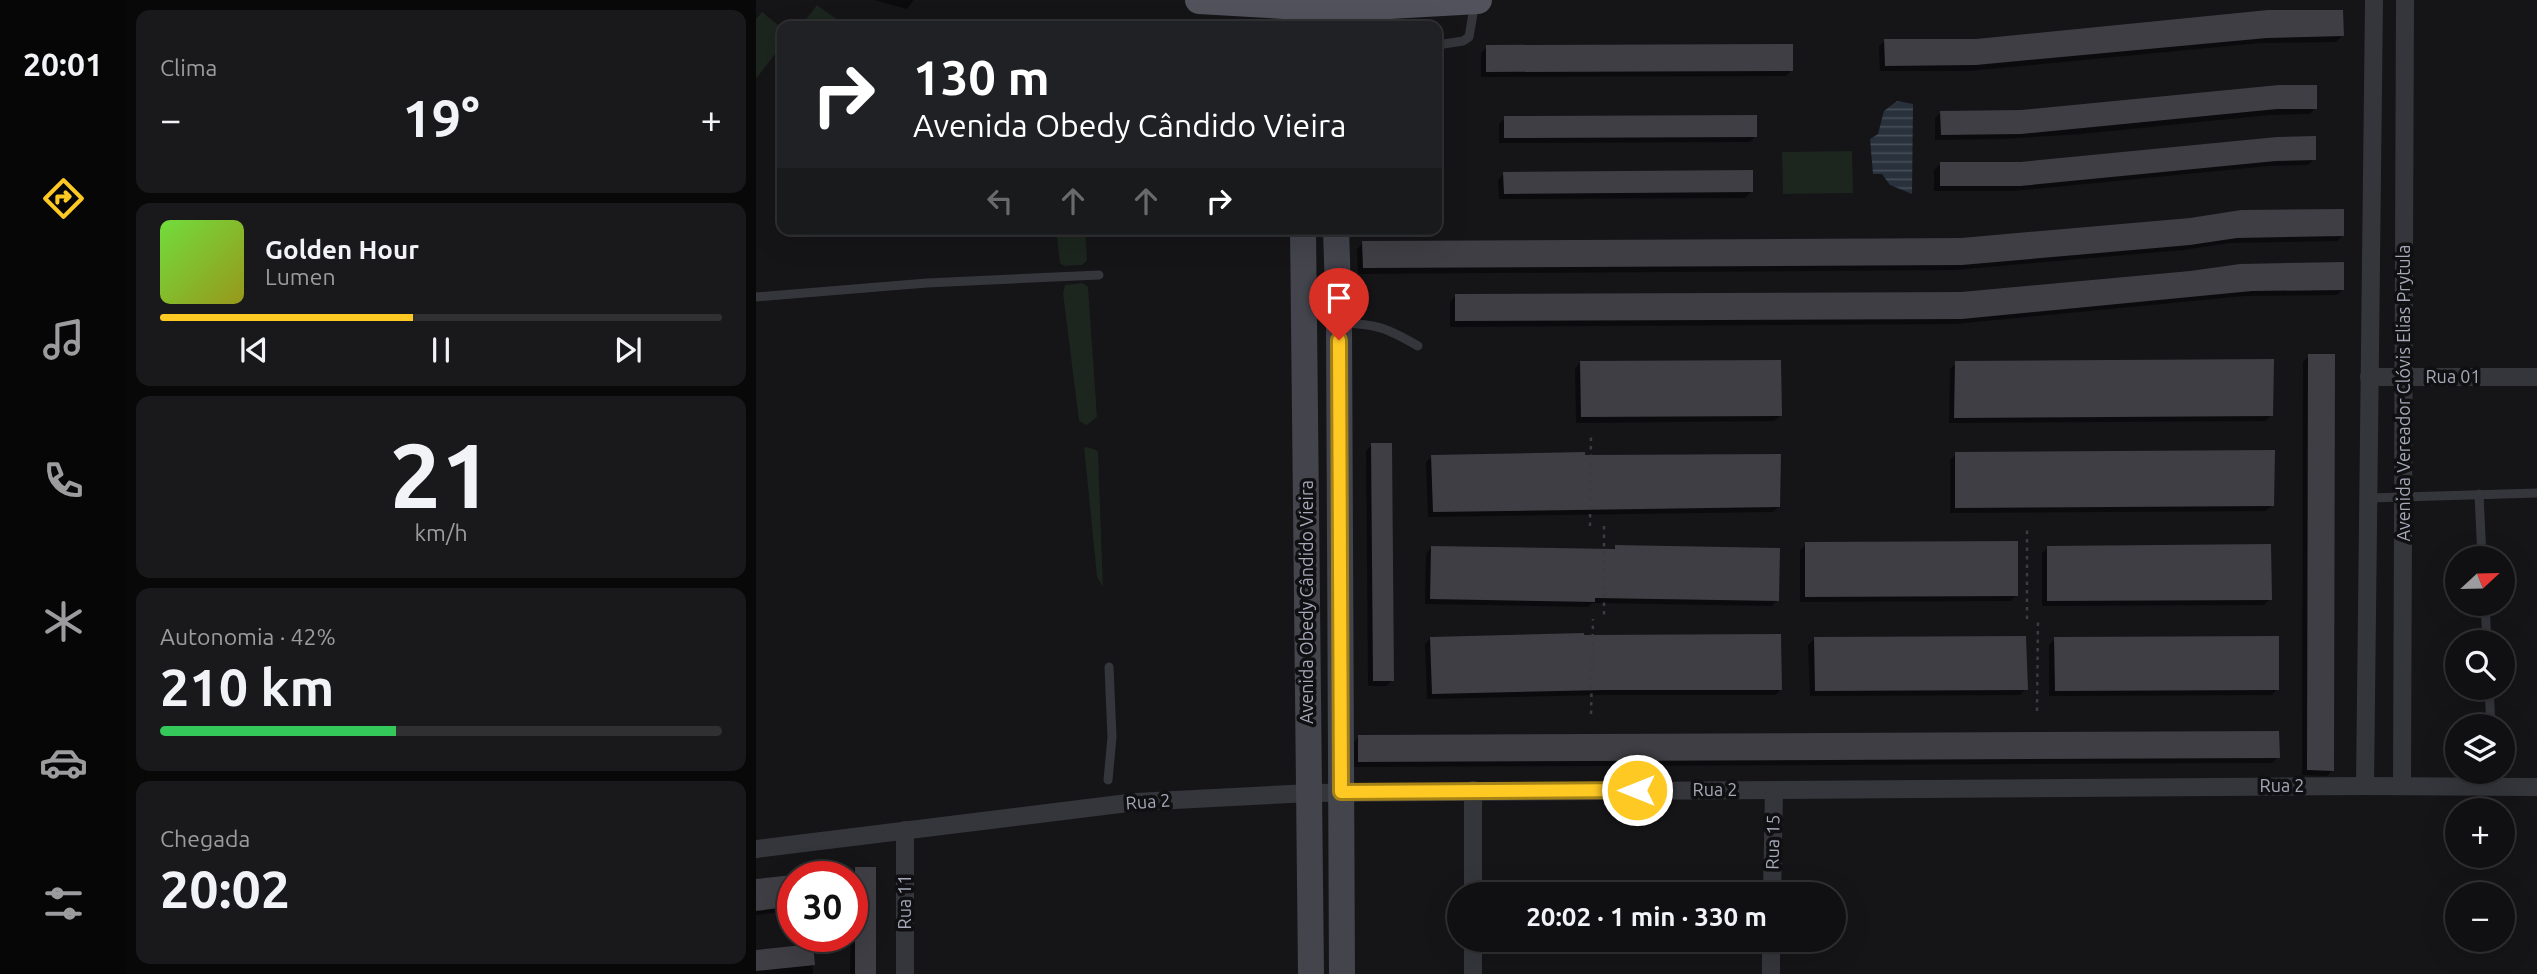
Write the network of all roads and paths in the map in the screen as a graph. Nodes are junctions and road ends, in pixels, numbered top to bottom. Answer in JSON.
{"nodes":[{"id":1,"x":1199,"y":0,"type":"edge"},
{"id":2,"x":1477,"y":0,"type":"edge"},
{"id":3,"x":2374,"y":0,"type":"edge"},
{"id":4,"x":2404,"y":0,"type":"edge"},
{"id":5,"x":1338,"y":9,"type":"edge"},
{"id":6,"x":1299,"y":11,"type":"edge"},
{"id":7,"x":1442,"y":44,"type":"edge"},
{"id":8,"x":1303,"y":235,"type":"edge"},
{"id":9,"x":1336,"y":235,"type":"edge"},
{"id":10,"x":1098,"y":275,"type":"dead end"},
{"id":11,"x":756,"y":298,"type":"edge"},
{"id":12,"x":1339,"y":323,"type":"junction"},
{"id":13,"x":1418,"y":346,"type":"dead end"},
{"id":14,"x":1305,"y":357,"type":"junction"},
{"id":15,"x":1339,"y":357,"type":"junction"},
{"id":16,"x":2370,"y":377,"type":"junction"},
{"id":17,"x":2403,"y":377,"type":"junction"},
{"id":18,"x":2537,"y":377,"type":"edge"},
{"id":19,"x":1591,"y":437,"type":"dead end"},
{"id":20,"x":2537,"y":493,"type":"edge"},
{"id":21,"x":2479,"y":494,"type":"junction"},
{"id":22,"x":2404,"y":496,"type":"junction"},
{"id":23,"x":2369,"y":498,"type":"junction"},
{"id":24,"x":1590,"y":526,"type":"dead end"},
{"id":25,"x":1604,"y":526,"type":"dead end"},
{"id":26,"x":2027,"y":528,"type":"dead end"},
{"id":27,"x":2481,"y":546,"type":"edge"},
{"id":28,"x":1604,"y":618,"type":"dead end"},
{"id":29,"x":2038,"y":618,"type":"dead end"},
{"id":30,"x":1593,"y":619,"type":"dead end"},
{"id":31,"x":2026,"y":619,"type":"dead end"},
{"id":32,"x":1109,"y":667,"type":"dead end"},
{"id":33,"x":2037,"y":711,"type":"dead end"},
{"id":34,"x":1591,"y":714,"type":"dead end"},
{"id":35,"x":1108,"y":780,"type":"dead end"},
{"id":36,"x":2374,"y":786,"type":"junction"},
{"id":37,"x":2402,"y":786,"type":"junction"},
{"id":38,"x":2537,"y":787,"type":"edge"},
{"id":39,"x":1473,"y":790,"type":"junction"},
{"id":40,"x":1774,"y":790,"type":"junction"},
{"id":41,"x":1341,"y":792,"type":"junction"},
{"id":42,"x":1309,"y":793,"type":"junction"},
{"id":43,"x":905,"y":830,"type":"junction"},
{"id":44,"x":756,"y":849,"type":"edge"},
{"id":45,"x":1473,"y":882,"type":"edge"},
{"id":46,"x":1772,"y":882,"type":"edge"},
{"id":47,"x":1473,"y":952,"type":"edge"},
{"id":48,"x":1771,"y":952,"type":"edge"},
{"id":49,"x":905,"y":974,"type":"edge"},
{"id":50,"x":1311,"y":974,"type":"edge"},
{"id":51,"x":1342,"y":974,"type":"edge"},
{"id":52,"x":1473,"y":974,"type":"edge"},
{"id":53,"x":1770,"y":974,"type":"edge"}],
"edges":[{"from":1,"to":6,"type":"main road"},
{"from":2,"to":5,"type":"main road"},
{"from":2,"to":7,"type":"lane"},
{"from":3,"to":16,"type":"street","name":"Avenida Vereador Clóvis Elias Prytula"},
{"from":4,"to":17,"type":"street","name":"Avenida Vereador Clóvis Elias Prytula"},
{"from":5,"to":6,"type":"main road"},
{"from":8,"to":14,"type":"main road","name":"Avenida Obedy Cândido Vieira"},
{"from":9,"to":12,"type":"main road","name":"Avenida Obedy Cândido Vieira"},
{"from":10,"to":11,"type":"lane"},
{"from":12,"to":13,"type":"lane"},
{"from":12,"to":15,"type":"main road","name":"Avenida Obedy Cândido Vieira"},
{"from":14,"to":15,"type":"main road"},
{"from":14,"to":42,"type":"main road","name":"Avenida Obedy Cândido Vieira"},
{"from":15,"to":41,"type":"main road","name":"Avenida Obedy Cândido Vieira"},
{"from":16,"to":17,"type":"street","name":"Rua 01"},
{"from":16,"to":23,"type":"street","name":"Avenida Vereador Clóvis Elias Prytula"},
{"from":17,"to":18,"type":"street","name":"Rua 01"},
{"from":17,"to":22,"type":"street","name":"Avenida Vereador Clóvis Elias Prytula"},
{"from":19,"to":24,"type":"path"},
{"from":20,"to":21,"type":"lane"},
{"from":21,"to":22,"type":"lane"},
{"from":21,"to":27,"type":"lane"},
{"from":22,"to":23,"type":"lane"},
{"from":22,"to":37,"type":"street","name":"Avenida Vereador Clóvis Elias Prytula"},
{"from":23,"to":36,"type":"street","name":"Avenida Vereador Clóvis Elias Prytula"},
{"from":25,"to":28,"type":"path"},
{"from":26,"to":31,"type":"path"},
{"from":29,"to":33,"type":"path"},
{"from":30,"to":34,"type":"path"},
{"from":32,"to":35,"type":"lane"},
{"from":36,"to":37,"type":"street","name":"Rua 2"},
{"from":36,"to":40,"type":"street","name":"Rua 2"},
{"from":37,"to":38,"type":"street","name":"Rua 2"},
{"from":39,"to":40,"type":"street","name":"Rua 2"},
{"from":39,"to":41,"type":"street","name":"Rua 2"},
{"from":39,"to":45,"type":"street"},
{"from":40,"to":46,"type":"street","name":"Rua 15"},
{"from":41,"to":42,"type":"street","name":"Rua 2"},
{"from":41,"to":51,"type":"main road","name":"Avenida Obedy Cândido Vieira"},
{"from":42,"to":43,"type":"street","name":"Rua 2"},
{"from":42,"to":50,"type":"main road","name":"Avenida Obedy Cândido Vieira"},
{"from":43,"to":44,"type":"street","name":"Rua 2"},
{"from":43,"to":49,"type":"street","name":"Rua 11"},
{"from":47,"to":52,"type":"street"},
{"from":48,"to":53,"type":"street"}]}
